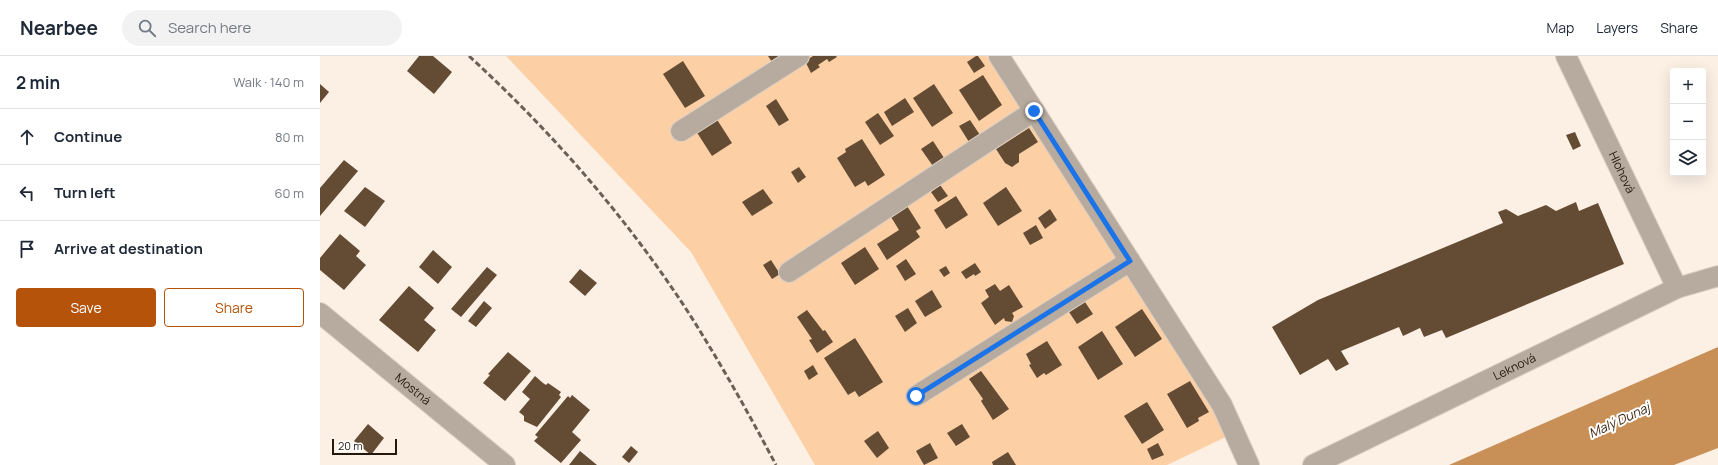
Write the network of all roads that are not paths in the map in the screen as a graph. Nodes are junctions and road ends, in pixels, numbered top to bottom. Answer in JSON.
{"nodes":[{"id":1,"x":799,"y":56,"type":"edge"},
{"id":2,"x":999,"y":56,"type":"edge"},
{"id":3,"x":1566,"y":56,"type":"edge"},
{"id":4,"x":1034,"y":111,"type":"junction"},
{"id":5,"x":681,"y":131,"type":"dead end"},
{"id":6,"x":1130,"y":261,"type":"junction"},
{"id":7,"x":789,"y":272,"type":"dead end"},
{"id":8,"x":1718,"y":276,"type":"edge"},
{"id":9,"x":1677,"y":288,"type":"junction"},
{"id":10,"x":320,"y":313,"type":"edge"},
{"id":11,"x":916,"y":396,"type":"dead end"},
{"id":12,"x":505,"y":465,"type":"edge"},
{"id":13,"x":1249,"y":465,"type":"edge"},
{"id":14,"x":1313,"y":465,"type":"edge"}],
"edges":[{"from":1,"to":5,"type":"street"},
{"from":2,"to":4,"type":"street"},
{"from":3,"to":9,"type":"street","name":"Hlohová"},
{"from":4,"to":6,"type":"street"},
{"from":4,"to":7,"type":"street"},
{"from":6,"to":11,"type":"street"},
{"from":6,"to":13,"type":"street"},
{"from":8,"to":9,"type":"street","name":"Leknová"},
{"from":9,"to":14,"type":"street","name":"Leknová"},
{"from":10,"to":12,"type":"street","name":"Mostná"}]}
